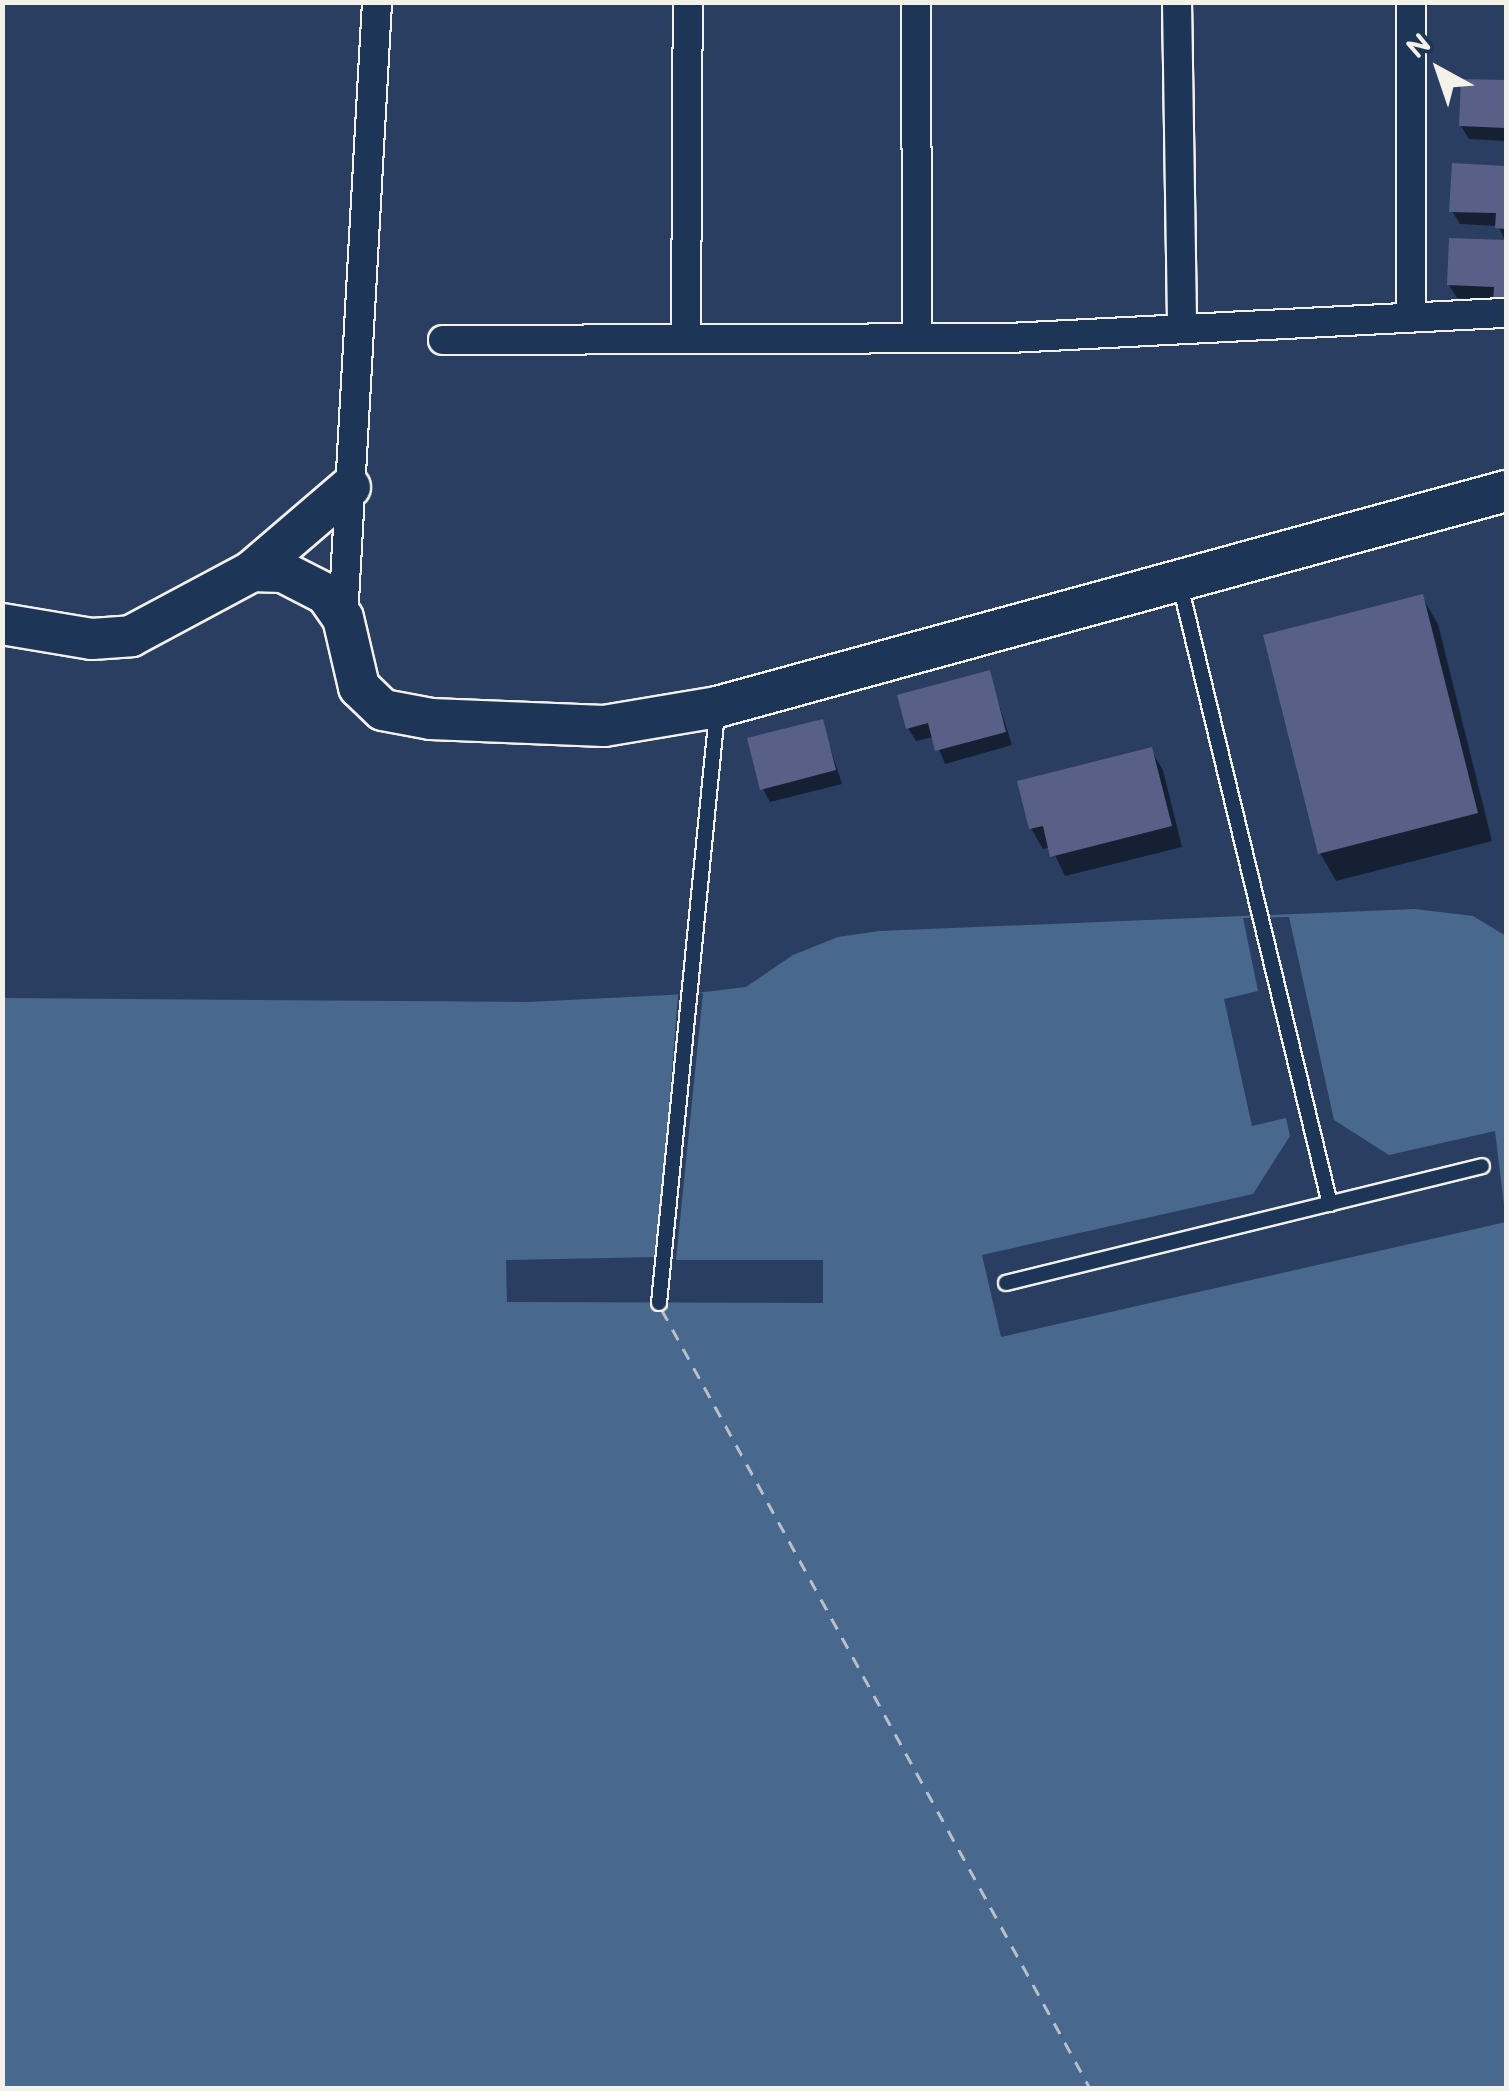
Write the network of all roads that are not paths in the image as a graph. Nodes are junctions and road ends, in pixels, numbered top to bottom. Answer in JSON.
{"nodes":[{"id":1,"x":377,"y":2,"type":"edge"},
{"id":2,"x":688,"y":2,"type":"edge"},
{"id":3,"x":916,"y":2,"type":"edge"},
{"id":4,"x":1177,"y":2,"type":"edge"},
{"id":5,"x":1412,"y":2,"type":"edge"},
{"id":6,"x":1506,"y":313,"type":"edge"},
{"id":7,"x":1411,"y":317,"type":"junction"},
{"id":8,"x":1182,"y":328,"type":"junction"},
{"id":9,"x":917,"y":337,"type":"junction"},
{"id":10,"x":686,"y":339,"type":"junction"},
{"id":11,"x":443,"y":340,"type":"dead end"},
{"id":12,"x":350,"y":487,"type":"junction"},
{"id":13,"x":1506,"y":491,"type":"edge"},
{"id":14,"x":252,"y":571,"type":"junction"},
{"id":15,"x":1179,"y":580,"type":"junction"},
{"id":16,"x":342,"y":618,"type":"junction"},
{"id":17,"x":2,"y":624,"type":"edge"},
{"id":18,"x":717,"y":707,"type":"junction"},
{"id":19,"x":1482,"y":1166,"type":"dead end"},
{"id":20,"x":1330,"y":1204,"type":"junction"},
{"id":21,"x":1006,"y":1283,"type":"dead end"},
{"id":22,"x":658,"y":1303,"type":"dead end"}],
"edges":[{"from":1,"to":12,"type":"street"},
{"from":2,"to":10,"type":"street"},
{"from":3,"to":9,"type":"street"},
{"from":4,"to":8,"type":"street"},
{"from":5,"to":7,"type":"street"},
{"from":6,"to":7,"type":"street"},
{"from":7,"to":8,"type":"street"},
{"from":8,"to":9,"type":"street"},
{"from":9,"to":10,"type":"street"},
{"from":10,"to":11,"type":"street"},
{"from":12,"to":14,"type":"street"},
{"from":12,"to":16,"type":"street"},
{"from":13,"to":15,"type":"street"},
{"from":14,"to":16,"type":"street"},
{"from":14,"to":17,"type":"street"},
{"from":15,"to":18,"type":"street"},
{"from":15,"to":20,"type":"lane"},
{"from":16,"to":18,"type":"street"},
{"from":18,"to":22,"type":"lane"},
{"from":19,"to":20,"type":"lane"},
{"from":20,"to":21,"type":"lane"}]}
